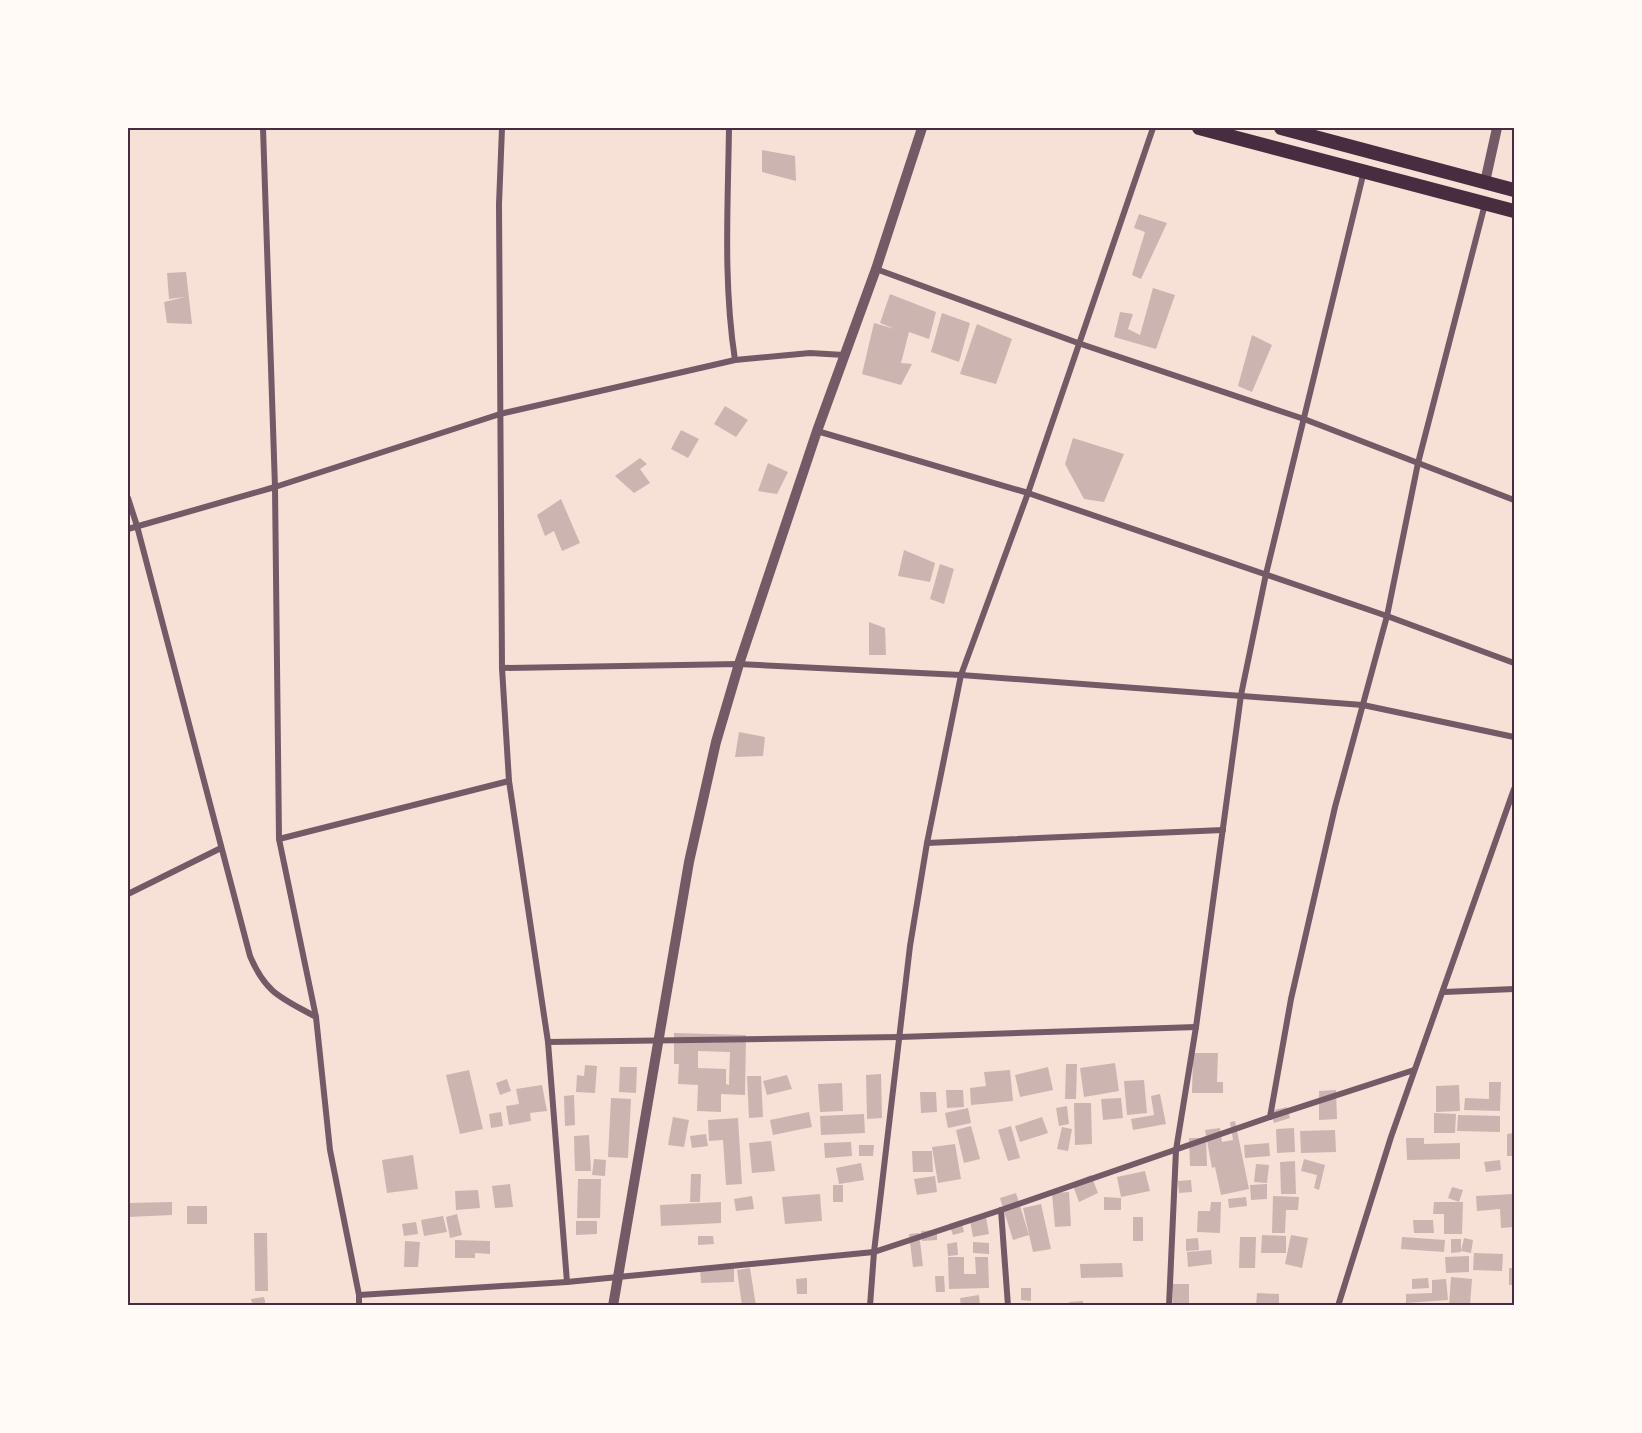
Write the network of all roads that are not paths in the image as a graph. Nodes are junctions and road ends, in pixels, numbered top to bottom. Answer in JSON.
{"nodes":[{"id":1,"x":263,"y":128,"type":"edge"},
{"id":2,"x":502,"y":128,"type":"edge"},
{"id":3,"x":729,"y":128,"type":"edge"},
{"id":4,"x":922,"y":128,"type":"edge"},
{"id":5,"x":1153,"y":128,"type":"edge"},
{"id":6,"x":1199,"y":128,"type":"edge"},
{"id":7,"x":1281,"y":128,"type":"edge"},
{"id":8,"x":1497,"y":128,"type":"edge"},
{"id":9,"x":1364,"y":170,"type":"junction"},
{"id":10,"x":1485,"y":182,"type":"junction"},
{"id":11,"x":1515,"y":190,"type":"edge"},
{"id":12,"x":1485,"y":203,"type":"junction"},
{"id":13,"x":1515,"y":211,"type":"edge"},
{"id":14,"x":876,"y":269,"type":"junction"},
{"id":15,"x":1078,"y":343,"type":"junction"},
{"id":16,"x":844,"y":355,"type":"junction"},
{"id":17,"x":735,"y":360,"type":"junction"},
{"id":18,"x":500,"y":414,"type":"junction"},
{"id":19,"x":1304,"y":419,"type":"junction"},
{"id":20,"x":817,"y":431,"type":"junction"},
{"id":21,"x":1418,"y":463,"type":"junction"},
{"id":22,"x":275,"y":487,"type":"junction"},
{"id":23,"x":1028,"y":493,"type":"junction"},
{"id":24,"x":128,"y":498,"type":"edge"},
{"id":25,"x":1515,"y":500,"type":"edge"},
{"id":26,"x":137,"y":526,"type":"junction"},
{"id":27,"x":128,"y":529,"type":"edge"},
{"id":28,"x":1266,"y":574,"type":"junction"},
{"id":29,"x":1387,"y":616,"type":"junction"},
{"id":30,"x":1515,"y":663,"type":"edge"},
{"id":31,"x":739,"y":664,"type":"junction"},
{"id":32,"x":502,"y":668,"type":"junction"},
{"id":33,"x":961,"y":675,"type":"junction"},
{"id":34,"x":1241,"y":696,"type":"junction"},
{"id":35,"x":1363,"y":705,"type":"junction"},
{"id":36,"x":1515,"y":737,"type":"edge"},
{"id":37,"x":510,"y":781,"type":"junction"},
{"id":38,"x":1515,"y":789,"type":"edge"},
{"id":39,"x":1223,"y":830,"type":"junction"},
{"id":40,"x":279,"y":839,"type":"junction"},
{"id":41,"x":927,"y":843,"type":"junction"},
{"id":42,"x":221,"y":848,"type":"junction"},
{"id":43,"x":128,"y":894,"type":"edge"},
{"id":44,"x":1515,"y":989,"type":"edge"},
{"id":45,"x":1444,"y":992,"type":"junction"},
{"id":46,"x":316,"y":1017,"type":"junction"},
{"id":47,"x":1197,"y":1027,"type":"junction"},
{"id":48,"x":900,"y":1037,"type":"junction"},
{"id":49,"x":657,"y":1041,"type":"junction"},
{"id":50,"x":548,"y":1042,"type":"junction"},
{"id":51,"x":1414,"y":1070,"type":"junction"},
{"id":52,"x":1270,"y":1117,"type":"junction"},
{"id":53,"x":1176,"y":1150,"type":"junction"},
{"id":54,"x":1001,"y":1210,"type":"junction"},
{"id":55,"x":874,"y":1252,"type":"junction"},
{"id":56,"x":618,"y":1276,"type":"junction"},
{"id":57,"x":567,"y":1282,"type":"junction"},
{"id":58,"x":359,"y":1295,"type":"junction"},
{"id":59,"x":359,"y":1305,"type":"edge"},
{"id":60,"x":613,"y":1305,"type":"edge"},
{"id":61,"x":870,"y":1305,"type":"edge"},
{"id":62,"x":1008,"y":1305,"type":"edge"},
{"id":63,"x":1169,"y":1305,"type":"edge"},
{"id":64,"x":1338,"y":1305,"type":"edge"}],
"edges":[{"from":1,"to":22,"type":"street"},
{"from":2,"to":18,"type":"street"},
{"from":3,"to":17,"type":"street"},
{"from":4,"to":14,"type":"street"},
{"from":5,"to":15,"type":"street"},
{"from":6,"to":9,"type":"main road"},
{"from":7,"to":10,"type":"main road"},
{"from":8,"to":10,"type":"street"},
{"from":9,"to":12,"type":"main road"},
{"from":9,"to":19,"type":"street"},
{"from":10,"to":11,"type":"main road"},
{"from":12,"to":13,"type":"main road"},
{"from":12,"to":21,"type":"street"},
{"from":14,"to":15,"type":"street"},
{"from":14,"to":16,"type":"street"},
{"from":15,"to":19,"type":"street"},
{"from":15,"to":23,"type":"street"},
{"from":16,"to":17,"type":"street"},
{"from":16,"to":20,"type":"street"},
{"from":17,"to":18,"type":"street"},
{"from":18,"to":22,"type":"street"},
{"from":18,"to":32,"type":"street"},
{"from":19,"to":21,"type":"street"},
{"from":19,"to":28,"type":"street"},
{"from":20,"to":23,"type":"street"},
{"from":20,"to":31,"type":"street"},
{"from":21,"to":25,"type":"street"},
{"from":21,"to":29,"type":"street"},
{"from":22,"to":26,"type":"street"},
{"from":22,"to":40,"type":"street"},
{"from":23,"to":28,"type":"street"},
{"from":23,"to":33,"type":"street"},
{"from":24,"to":26,"type":"street"},
{"from":26,"to":27,"type":"street"},
{"from":26,"to":42,"type":"street"},
{"from":28,"to":29,"type":"street"},
{"from":28,"to":34,"type":"street"},
{"from":29,"to":30,"type":"street"},
{"from":29,"to":35,"type":"street"},
{"from":31,"to":32,"type":"street"},
{"from":31,"to":33,"type":"street"},
{"from":31,"to":49,"type":"street"},
{"from":32,"to":37,"type":"street"},
{"from":33,"to":34,"type":"street"},
{"from":33,"to":41,"type":"street"},
{"from":34,"to":35,"type":"street"},
{"from":34,"to":39,"type":"street"},
{"from":35,"to":36,"type":"street"},
{"from":35,"to":52,"type":"street"},
{"from":37,"to":40,"type":"street"},
{"from":37,"to":50,"type":"street"},
{"from":38,"to":45,"type":"street"},
{"from":39,"to":41,"type":"street"},
{"from":39,"to":47,"type":"street"},
{"from":40,"to":46,"type":"street"},
{"from":41,"to":48,"type":"street"},
{"from":42,"to":43,"type":"street"},
{"from":42,"to":46,"type":"street"},
{"from":44,"to":45,"type":"street"},
{"from":45,"to":51,"type":"street"},
{"from":46,"to":58,"type":"street"},
{"from":47,"to":48,"type":"street"},
{"from":47,"to":53,"type":"street"},
{"from":48,"to":49,"type":"street"},
{"from":48,"to":55,"type":"street"},
{"from":49,"to":50,"type":"street"},
{"from":49,"to":56,"type":"street"},
{"from":50,"to":57,"type":"street"},
{"from":51,"to":52,"type":"street"},
{"from":51,"to":64,"type":"street"},
{"from":52,"to":53,"type":"street"},
{"from":53,"to":54,"type":"street"},
{"from":53,"to":63,"type":"street"},
{"from":54,"to":55,"type":"street"},
{"from":54,"to":62,"type":"street"},
{"from":55,"to":56,"type":"street"},
{"from":55,"to":61,"type":"street"},
{"from":56,"to":57,"type":"street"},
{"from":56,"to":60,"type":"street"},
{"from":57,"to":58,"type":"street"},
{"from":58,"to":59,"type":"street"}]}
